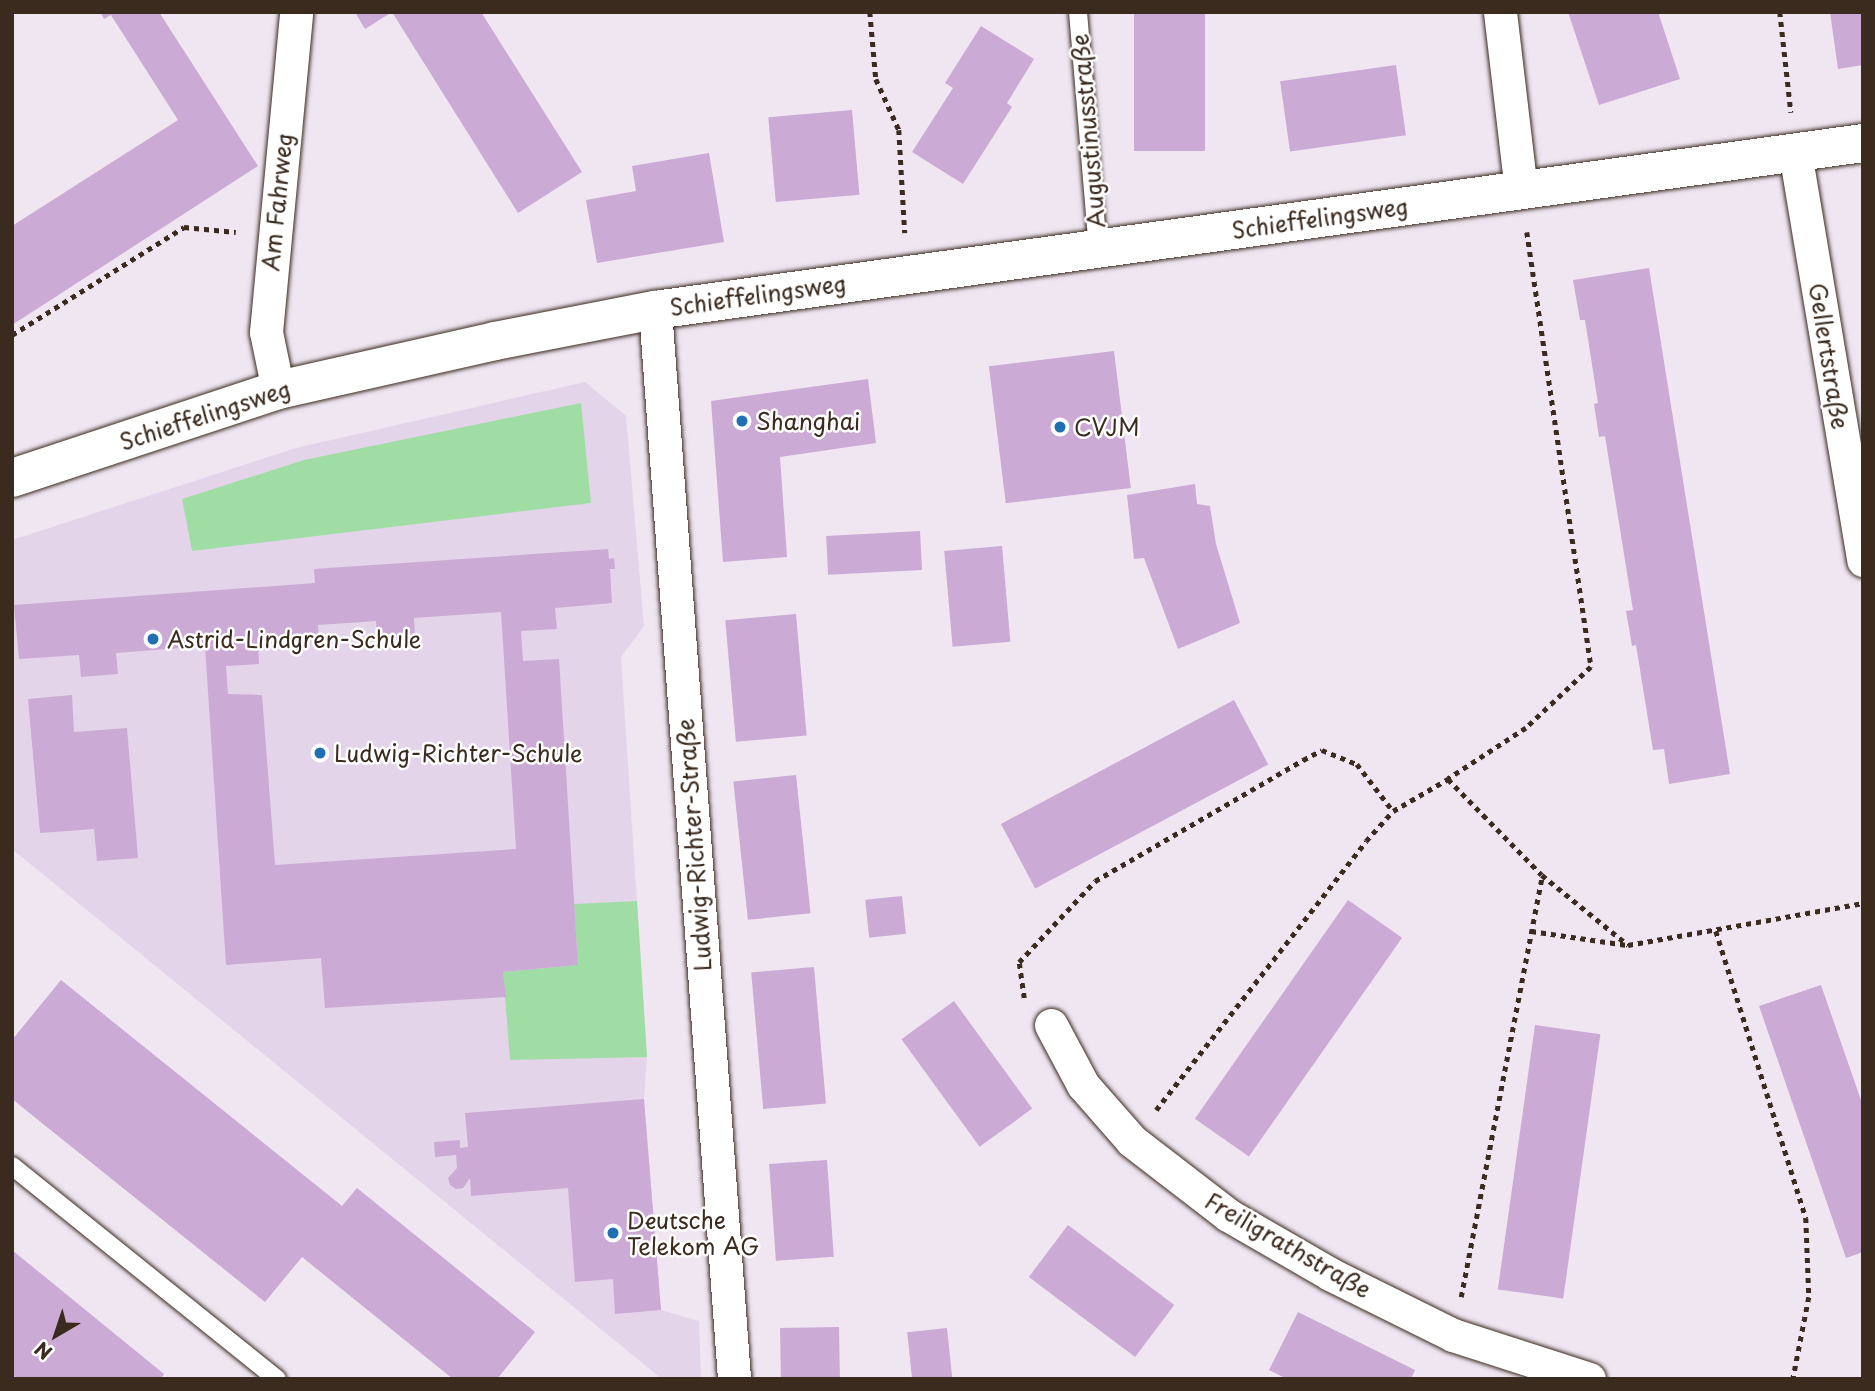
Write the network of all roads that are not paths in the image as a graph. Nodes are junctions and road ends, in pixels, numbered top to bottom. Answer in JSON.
{"nodes":[{"id":1,"x":296,"y":12,"type":"edge"},
{"id":2,"x":1078,"y":12,"type":"edge"},
{"id":3,"x":1500,"y":12,"type":"edge"},
{"id":4,"x":1863,"y":143,"type":"edge"},
{"id":5,"x":1795,"y":152,"type":"junction"},
{"id":6,"x":1521,"y":190,"type":"junction"},
{"id":7,"x":1098,"y":249,"type":"junction"},
{"id":8,"x":655,"y":310,"type":"junction"},
{"id":9,"x":278,"y":390,"type":"junction"},
{"id":10,"x":12,"y":478,"type":"edge"},
{"id":11,"x":1863,"y":560,"type":"edge"},
{"id":12,"x":1051,"y":1025,"type":"road end"},
{"id":13,"x":12,"y":1166,"type":"edge"},
{"id":14,"x":277,"y":1379,"type":"edge"},
{"id":15,"x":734,"y":1379,"type":"edge"},
{"id":16,"x":1588,"y":1379,"type":"edge"}],
"edges":[{"from":1,"to":9,"type":"street","name":"Am Fahrweg"},
{"from":2,"to":7,"type":"lane","name":"Augustinusstraße"},
{"from":3,"to":6,"type":"street"},
{"from":4,"to":5,"type":"street","name":"Schieffelingsweg"},
{"from":5,"to":6,"type":"street","name":"Schieffelingsweg"},
{"from":5,"to":11,"type":"street","name":"Gellertstraße"},
{"from":6,"to":7,"type":"street","name":"Schieffelingsweg"},
{"from":7,"to":8,"type":"street","name":"Schieffelingsweg"},
{"from":8,"to":9,"type":"street","name":"Schieffelingsweg"},
{"from":8,"to":15,"type":"street","name":"Ludwig-Richter-Straße"},
{"from":9,"to":10,"type":"street","name":"Schieffelingsweg"},
{"from":12,"to":16,"type":"street","name":"Freiligrathstraße"},
{"from":13,"to":14,"type":"lane"}]}
